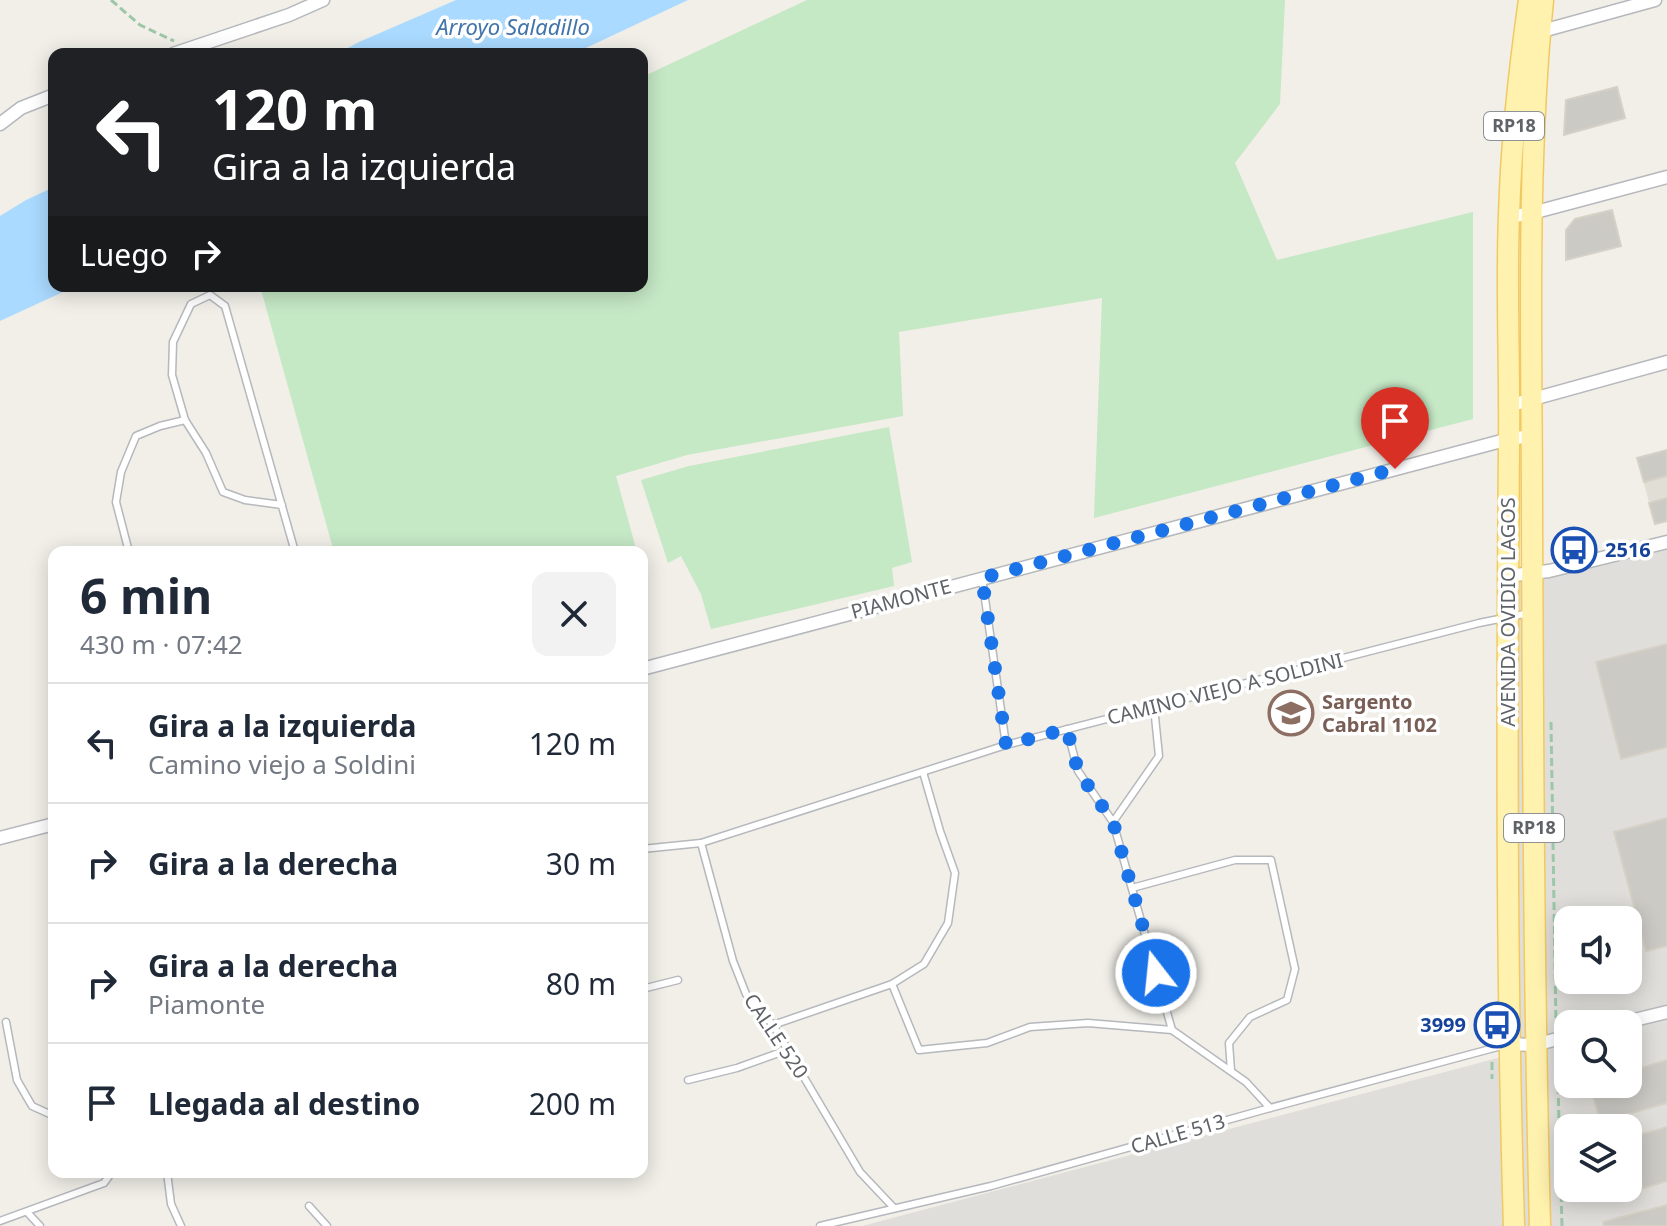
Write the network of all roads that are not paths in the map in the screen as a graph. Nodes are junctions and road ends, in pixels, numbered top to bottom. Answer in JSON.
{"nodes":[{"id":1,"x":323,"y":0,"type":"edge"},
{"id":2,"x":1529,"y":0,"type":"edge"},
{"id":3,"x":1543,"y":0,"type":"edge"},
{"id":4,"x":1655,"y":0,"type":"edge"},
{"id":5,"x":1532,"y":33,"type":"junction"},
{"id":6,"x":187,"y":48,"type":"edge"},
{"id":7,"x":48,"y":97,"type":"edge"},
{"id":8,"x":0,"y":124,"type":"edge"},
{"id":9,"x":1667,"y":177,"type":"edge"},
{"id":10,"x":1532,"y":213,"type":"junction"},
{"id":11,"x":1509,"y":217,"type":"junction"},
{"id":12,"x":1667,"y":362,"type":"edge"},
{"id":13,"x":1532,"y":399,"type":"junction"},
{"id":14,"x":1508,"y":406,"type":"junction"},
{"id":15,"x":185,"y":420,"type":"junction"},
{"id":16,"x":1532,"y":436,"type":"junction"},
{"id":17,"x":1509,"y":439,"type":"junction"},
{"id":18,"x":282,"y":505,"type":"junction"},
{"id":19,"x":1667,"y":542,"type":"edge"},
{"id":20,"x":127,"y":546,"type":"edge"},
{"id":21,"x":293,"y":546,"type":"edge"},
{"id":22,"x":1533,"y":573,"type":"junction"},
{"id":23,"x":1507,"y":576,"type":"junction"},
{"id":24,"x":982,"y":578,"type":"junction"},
{"id":25,"x":1533,"y":612,"type":"junction"},
{"id":26,"x":1507,"y":617,"type":"junction"},
{"id":27,"x":648,"y":667,"type":"edge"},
{"id":28,"x":1154,"y":707,"type":"junction"},
{"id":29,"x":1067,"y":729,"type":"junction"},
{"id":30,"x":1006,"y":745,"type":"junction"},
{"id":31,"x":923,"y":772,"type":"junction"},
{"id":32,"x":1113,"y":822,"type":"junction"},
{"id":33,"x":48,"y":826,"type":"edge"},
{"id":34,"x":0,"y":838,"type":"edge"},
{"id":35,"x":701,"y":843,"type":"junction"},
{"id":36,"x":648,"y":848,"type":"edge"},
{"id":37,"x":1132,"y":888,"type":"junction"},
{"id":38,"x":678,"y":980,"type":"dead end"},
{"id":39,"x":892,"y":984,"type":"junction"},
{"id":40,"x":648,"y":988,"type":"edge"},
{"id":41,"x":1667,"y":1012,"type":"edge"},
{"id":42,"x":1642,"y":1018,"type":"edge"},
{"id":43,"x":6,"y":1022,"type":"dead end"},
{"id":44,"x":773,"y":1025,"type":"junction"},
{"id":45,"x":1172,"y":1030,"type":"junction"},
{"id":46,"x":1554,"y":1040,"type":"edge"},
{"id":47,"x":1509,"y":1044,"type":"junction"},
{"id":48,"x":1535,"y":1045,"type":"junction"},
{"id":49,"x":787,"y":1050,"type":"junction"},
{"id":50,"x":1231,"y":1071,"type":"junction"},
{"id":51,"x":688,"y":1080,"type":"dead end"},
{"id":52,"x":1270,"y":1108,"type":"junction"},
{"id":53,"x":48,"y":1113,"type":"edge"},
{"id":54,"x":108,"y":1178,"type":"edge"},
{"id":55,"x":168,"y":1178,"type":"edge"},
{"id":56,"x":309,"y":1206,"type":"dead end"},
{"id":57,"x":894,"y":1208,"type":"junction"},
{"id":58,"x":27,"y":1212,"type":"junction"},
{"id":59,"x":0,"y":1221,"type":"edge"},
{"id":60,"x":40,"y":1226,"type":"edge"},
{"id":61,"x":181,"y":1226,"type":"edge"},
{"id":62,"x":327,"y":1226,"type":"edge"},
{"id":63,"x":820,"y":1226,"type":"edge"},
{"id":64,"x":1514,"y":1226,"type":"edge"},
{"id":65,"x":1540,"y":1226,"type":"edge"}],
"edges":[{"from":1,"to":6,"type":"street"},
{"from":2,"to":5,"type":"main road","name":"AVENIDA OVIDIO LAGOS","number":"RP18"},
{"from":3,"to":5,"type":"main road","name":"AVENIDA OVIDIO LAGOS","number":"RP18"},
{"from":4,"to":5,"type":"street"},
{"from":5,"to":10,"type":"main road","name":"AVENIDA OVIDIO LAGOS","number":"RP18"},
{"from":5,"to":11,"type":"main road","name":"AVENIDA OVIDIO LAGOS","number":"RP18"},
{"from":7,"to":8,"type":"street"},
{"from":9,"to":10,"type":"street"},
{"from":10,"to":11,"type":"street"},
{"from":10,"to":13,"type":"main road","name":"AVENIDA OVIDIO LAGOS","number":"RP18"},
{"from":11,"to":14,"type":"main road","name":"AVENIDA OVIDIO LAGOS","number":"RP18"},
{"from":12,"to":13,"type":"street"},
{"from":13,"to":14,"type":"street"},
{"from":13,"to":16,"type":"main road","name":"AVENIDA OVIDIO LAGOS","number":"RP18"},
{"from":14,"to":17,"type":"main road","name":"AVENIDA OVIDIO LAGOS","number":"RP18"},
{"from":15,"to":18,"type":"lane"},
{"from":15,"to":18,"type":"lane"},
{"from":15,"to":20,"type":"lane"},
{"from":16,"to":17,"type":"street","name":"PIAMONTE"},
{"from":16,"to":22,"type":"main road","name":"AVENIDA OVIDIO LAGOS","number":"RP18"},
{"from":17,"to":23,"type":"main road","name":"AVENIDA OVIDIO LAGOS","number":"RP18"},
{"from":17,"to":24,"type":"street","name":"PIAMONTE"},
{"from":18,"to":21,"type":"lane"},
{"from":19,"to":22,"type":"street"},
{"from":22,"to":23,"type":"street"},
{"from":22,"to":25,"type":"main road","name":"AVENIDA OVIDIO LAGOS","number":"RP18"},
{"from":23,"to":26,"type":"main road","name":"AVENIDA OVIDIO LAGOS","number":"RP18"},
{"from":24,"to":27,"type":"street","name":"PIAMONTE"},
{"from":24,"to":30,"type":"lane"},
{"from":25,"to":26,"type":"lane","name":"CAMINO VIEJO A SOLDINI"},
{"from":25,"to":48,"type":"main road","name":"AVENIDA OVIDIO LAGOS","number":"RP18"},
{"from":26,"to":28,"type":"lane","name":"CAMINO VIEJO A SOLDINI"},
{"from":26,"to":47,"type":"main road","name":"AVENIDA OVIDIO LAGOS","number":"RP18"},
{"from":28,"to":29,"type":"lane","name":"CAMINO VIEJO A SOLDINI"},
{"from":28,"to":32,"type":"lane"},
{"from":29,"to":30,"type":"lane","name":"CAMINO VIEJO A SOLDINI"},
{"from":29,"to":32,"type":"lane"},
{"from":30,"to":31,"type":"lane","name":"CAMINO VIEJO A SOLDINI"},
{"from":31,"to":35,"type":"lane","name":"CAMINO VIEJO A SOLDINI"},
{"from":31,"to":39,"type":"lane"},
{"from":32,"to":37,"type":"lane"},
{"from":33,"to":34,"type":"street"},
{"from":35,"to":36,"type":"lane","name":"CAMINO VIEJO A SOLDINI"},
{"from":35,"to":44,"type":"lane","name":"CALLE 520"},
{"from":37,"to":45,"type":"lane"},
{"from":37,"to":50,"type":"lane"},
{"from":38,"to":40,"type":"lane"},
{"from":39,"to":44,"type":"lane"},
{"from":39,"to":45,"type":"lane"},
{"from":41,"to":42,"type":"street"},
{"from":43,"to":53,"type":"lane"},
{"from":44,"to":49,"type":"lane","name":"CALLE 520"},
{"from":45,"to":50,"type":"lane"},
{"from":46,"to":48,"type":"street","name":"CALLE 513"},
{"from":47,"to":48,"type":"street","name":"CALLE 513"},
{"from":47,"to":52,"type":"lane","name":"CALLE 513"},
{"from":47,"to":64,"type":"main road","name":"AVENIDA OVIDIO LAGOS","number":"RP18"},
{"from":48,"to":65,"type":"main road","name":"AVENIDA OVIDIO LAGOS","number":"RP18"},
{"from":49,"to":51,"type":"lane"},
{"from":49,"to":57,"type":"lane","name":"CALLE 520"},
{"from":50,"to":52,"type":"lane"},
{"from":52,"to":57,"type":"lane","name":"CALLE 513"},
{"from":54,"to":58,"type":"lane"},
{"from":55,"to":61,"type":"lane"},
{"from":56,"to":62,"type":"lane"},
{"from":57,"to":63,"type":"lane","name":"CALLE 513"},
{"from":58,"to":59,"type":"lane"},
{"from":58,"to":60,"type":"lane"}]}
